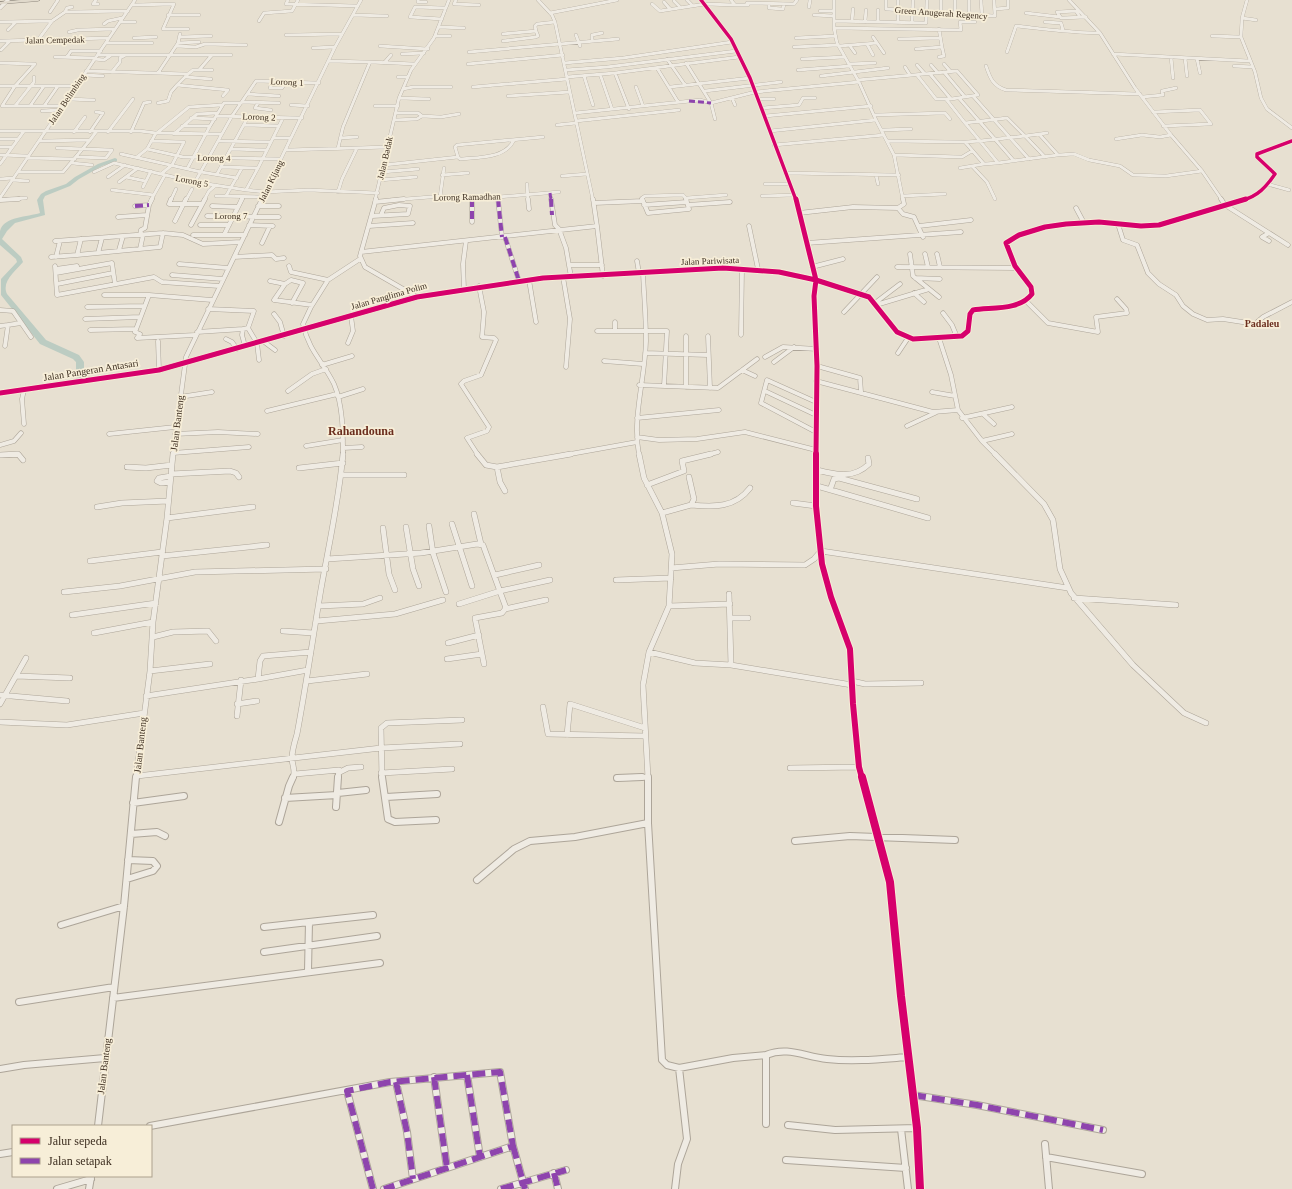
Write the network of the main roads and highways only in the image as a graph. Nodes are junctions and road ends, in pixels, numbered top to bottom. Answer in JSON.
{"nodes":[{"id":1,"x":23,"y":0,"type":"edge"},
{"id":2,"x":38,"y":0,"type":"edge"},
{"id":3,"x":4,"y":2,"type":"edge"}],
"edges":[{"from":1,"to":3,"type":"highway"},
{"from":2,"to":3,"type":"highway"}]}
